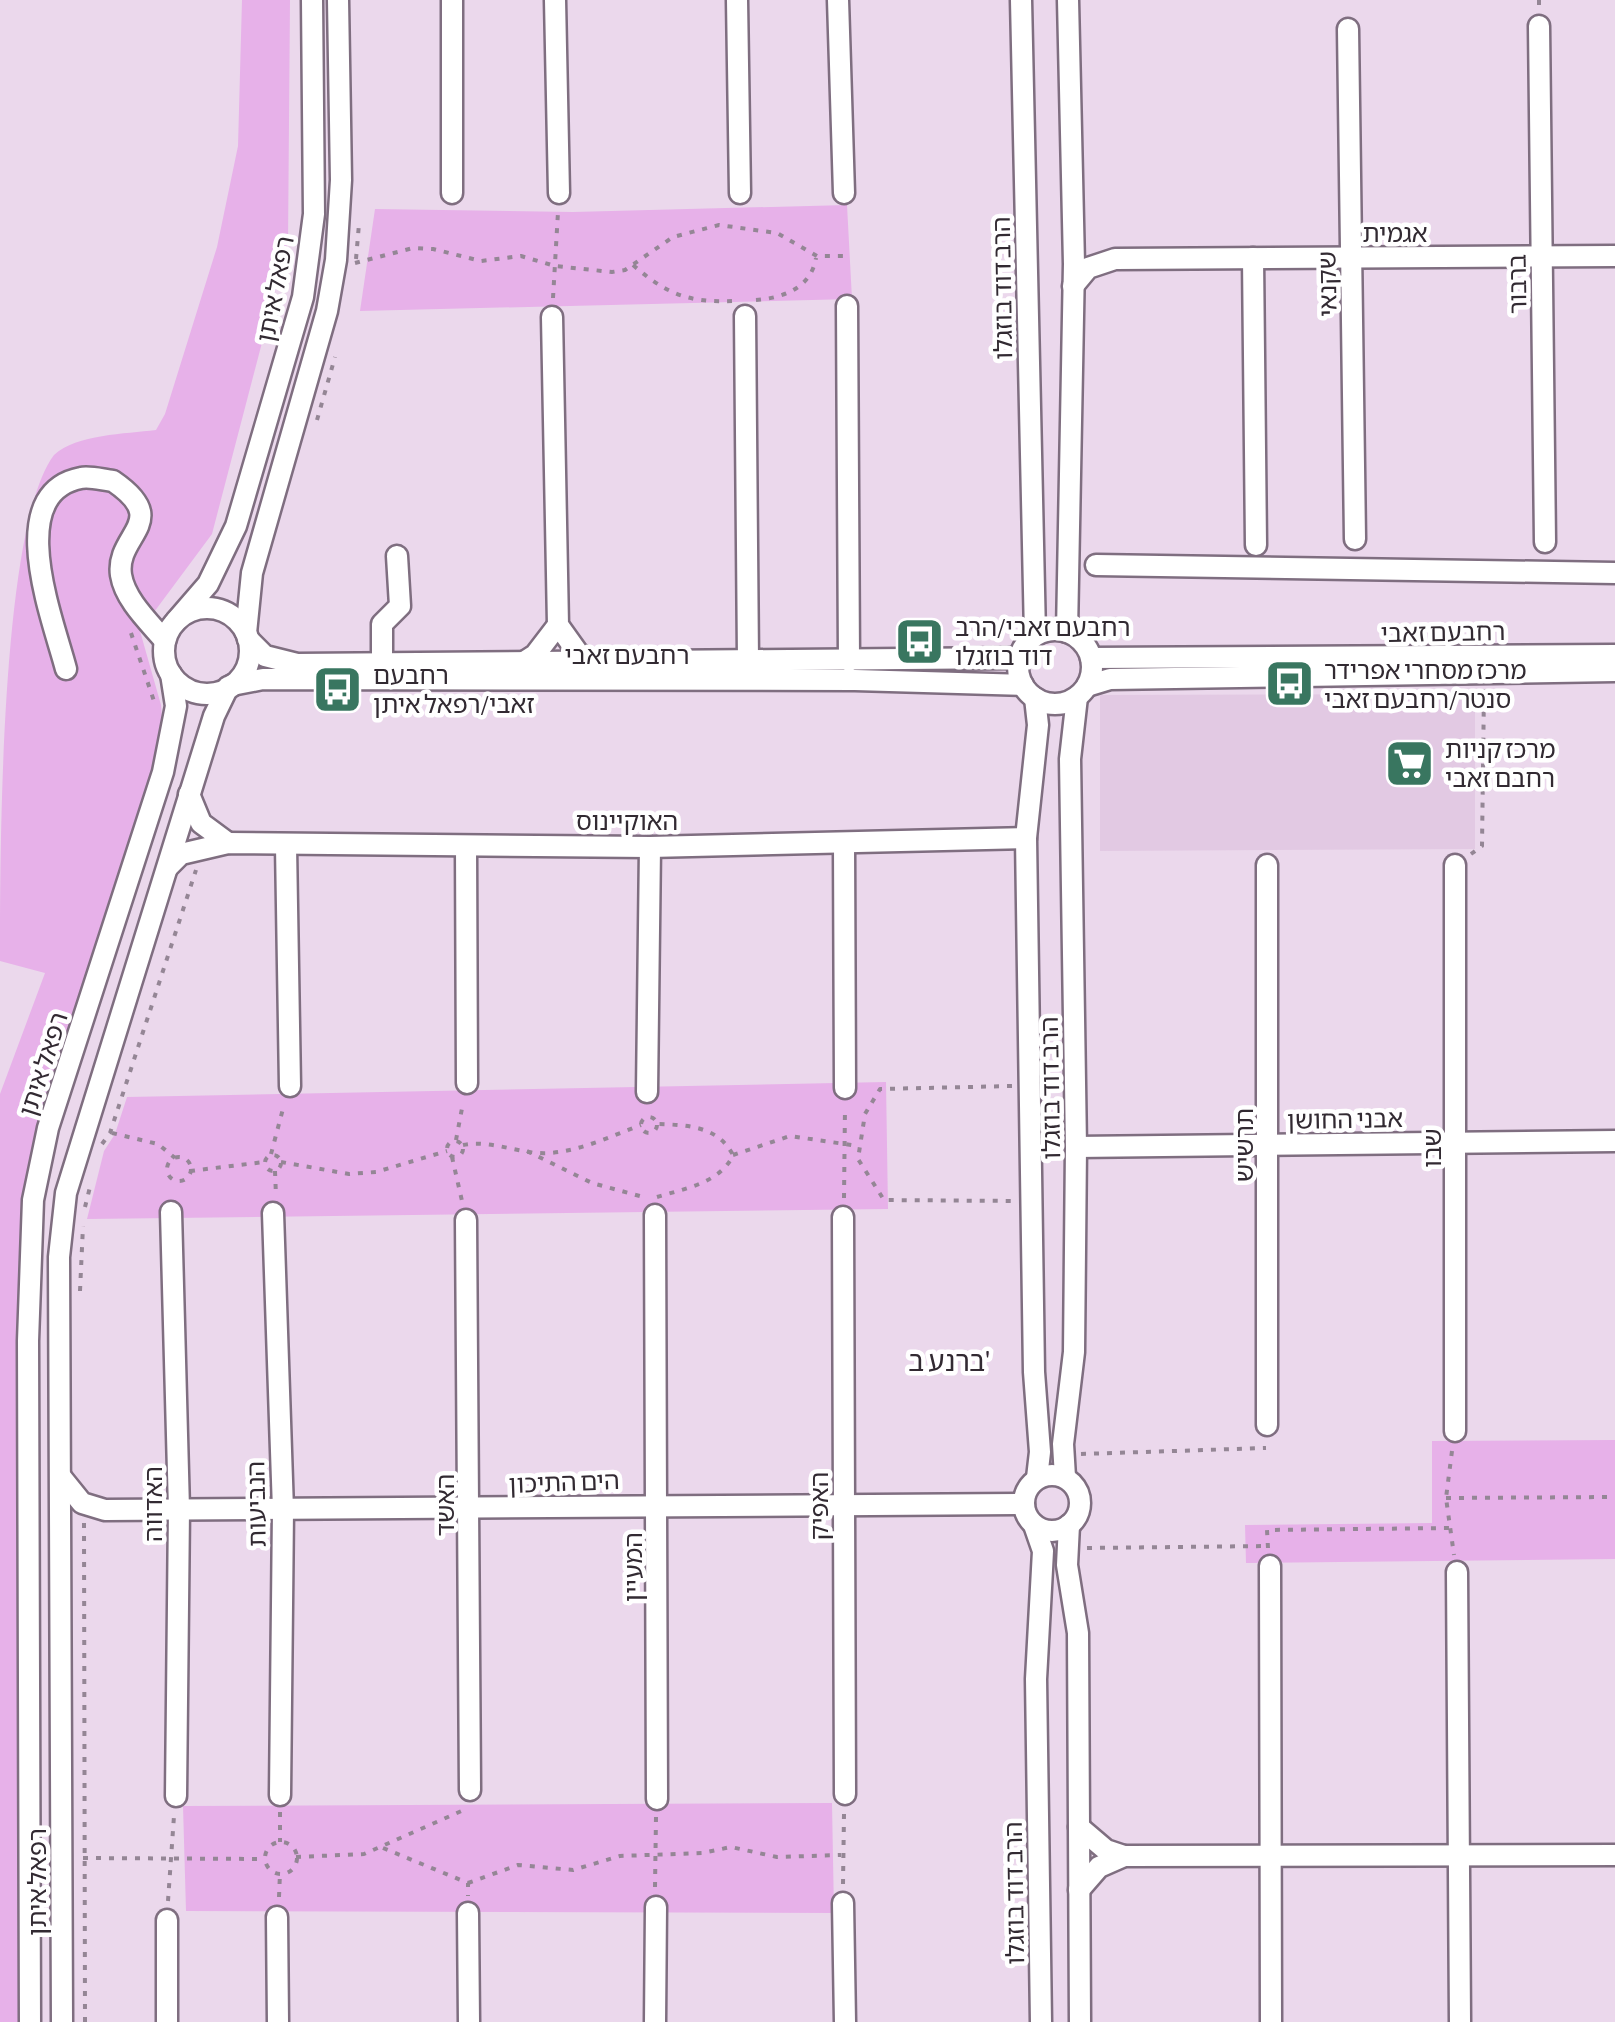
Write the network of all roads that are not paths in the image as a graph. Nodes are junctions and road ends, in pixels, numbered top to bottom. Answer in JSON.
{"nodes":[{"id":1,"x":312,"y":0,"type":"edge"},
{"id":2,"x":338,"y":0,"type":"edge"},
{"id":3,"x":452,"y":0,"type":"edge"},
{"id":4,"x":555,"y":0,"type":"edge"},
{"id":5,"x":737,"y":0,"type":"edge"},
{"id":6,"x":838,"y":0,"type":"edge"},
{"id":7,"x":1021,"y":0,"type":"edge"},
{"id":8,"x":1068,"y":0,"type":"edge"},
{"id":9,"x":1539,"y":26,"type":"dead end"},
{"id":10,"x":1348,"y":29,"type":"dead end"},
{"id":11,"x":452,"y":192,"type":"dead end"},
{"id":12,"x":559,"y":192,"type":"road end"},
{"id":13,"x":844,"y":193,"type":"dead end"},
{"id":14,"x":740,"y":194,"type":"dead end"},
{"id":15,"x":1073,"y":224,"type":"junction"},
{"id":16,"x":1615,"y":256,"type":"edge"},
{"id":17,"x":1542,"y":257,"type":"junction"},
{"id":18,"x":1253,"y":258,"type":"junction"},
{"id":19,"x":1351,"y":258,"type":"junction"},
{"id":20,"x":1115,"y":259,"type":"junction"},
{"id":21,"x":1073,"y":286,"type":"junction"},
{"id":22,"x":847,"y":306,"type":"dead end"},
{"id":23,"x":745,"y":316,"type":"dead end"},
{"id":24,"x":552,"y":317,"type":"road end"},
{"id":25,"x":1355,"y":539,"type":"dead end"},
{"id":26,"x":1545,"y":542,"type":"dead end"},
{"id":27,"x":1256,"y":544,"type":"dead end"},
{"id":28,"x":397,"y":556,"type":"dead end"},
{"id":29,"x":1096,"y":565,"type":"dead end"},
{"id":30,"x":1615,"y":573,"type":"edge"},
{"id":31,"x":176,"y":621,"type":"junction"},
{"id":32,"x":558,"y":625,"type":"junction"},
{"id":33,"x":1067,"y":632,"type":"junction"},
{"id":34,"x":1036,"y":635,"type":"junction"},
{"id":35,"x":247,"y":636,"type":"junction"},
{"id":36,"x":165,"y":641,"type":"junction"},
{"id":37,"x":1615,"y":655,"type":"edge"},
{"id":38,"x":1019,"y":658,"type":"junction"},
{"id":39,"x":1092,"y":658,"type":"junction"},
{"id":40,"x":382,"y":660,"type":"junction"},
{"id":41,"x":748,"y":660,"type":"junction"},
{"id":42,"x":849,"y":661,"type":"junction"},
{"id":43,"x":592,"y":663,"type":"junction"},
{"id":44,"x":521,"y":664,"type":"junction"},
{"id":45,"x":66,"y":669,"type":"dead end"},
{"id":46,"x":1615,"y":670,"type":"edge"},
{"id":47,"x":170,"y":674,"type":"junction"},
{"id":48,"x":230,"y":686,"type":"junction"},
{"id":49,"x":1029,"y":691,"type":"junction"},
{"id":50,"x":1082,"y":691,"type":"junction"},
{"id":51,"x":189,"y":794,"type":"junction"},
{"id":52,"x":1026,"y":838,"type":"junction"},
{"id":53,"x":228,"y":843,"type":"junction"},
{"id":54,"x":844,"y":843,"type":"junction"},
{"id":55,"x":286,"y":846,"type":"junction"},
{"id":56,"x":466,"y":846,"type":"junction"},
{"id":57,"x":650,"y":847,"type":"junction"},
{"id":58,"x":1266,"y":865,"type":"dead end"},
{"id":59,"x":1455,"y":865,"type":"dead end"},
{"id":60,"x":168,"y":867,"type":"junction"},
{"id":61,"x":467,"y":1083,"type":"road end"},
{"id":62,"x":290,"y":1086,"type":"road end"},
{"id":63,"x":845,"y":1088,"type":"road end"},
{"id":64,"x":647,"y":1092,"type":"dead end"},
{"id":65,"x":1615,"y":1141,"type":"edge"},
{"id":66,"x":1458,"y":1143,"type":"junction"},
{"id":67,"x":1269,"y":1145,"type":"junction"},
{"id":68,"x":1076,"y":1147,"type":"junction"},
{"id":69,"x":172,"y":1212,"type":"dead end"},
{"id":70,"x":274,"y":1212,"type":"road end"},
{"id":71,"x":654,"y":1215,"type":"dead end"},
{"id":72,"x":844,"y":1217,"type":"road end"},
{"id":73,"x":466,"y":1220,"type":"road end"},
{"id":74,"x":1266,"y":1425,"type":"dead end"},
{"id":75,"x":1455,"y":1431,"type":"road end"},
{"id":76,"x":61,"y":1477,"type":"junction"},
{"id":77,"x":1037,"y":1478,"type":"junction"},
{"id":78,"x":1065,"y":1478,"type":"junction"},
{"id":79,"x":1024,"y":1504,"type":"junction"},
{"id":80,"x":658,"y":1505,"type":"junction"},
{"id":81,"x":844,"y":1507,"type":"junction"},
{"id":82,"x":179,"y":1509,"type":"junction"},
{"id":83,"x":106,"y":1510,"type":"junction"},
{"id":84,"x":282,"y":1510,"type":"junction"},
{"id":85,"x":470,"y":1510,"type":"junction"},
{"id":86,"x":1034,"y":1525,"type":"junction"},
{"id":87,"x":1068,"y":1526,"type":"junction"},
{"id":88,"x":61,"y":1543,"type":"junction"},
{"id":89,"x":1269,"y":1556,"type":"road end"},
{"id":90,"x":1456,"y":1572,"type":"road end"},
{"id":91,"x":470,"y":1790,"type":"road end"},
{"id":92,"x":845,"y":1794,"type":"road end"},
{"id":93,"x":280,"y":1795,"type":"road end"},
{"id":94,"x":176,"y":1796,"type":"road end"},
{"id":95,"x":658,"y":1799,"type":"road end"},
{"id":96,"x":1079,"y":1827,"type":"junction"},
{"id":97,"x":1124,"y":1856,"type":"junction"},
{"id":98,"x":1269,"y":1856,"type":"junction"},
{"id":99,"x":1615,"y":1856,"type":"edge"},
{"id":100,"x":1460,"y":1857,"type":"junction"},
{"id":101,"x":1079,"y":1890,"type":"junction"},
{"id":102,"x":843,"y":1903,"type":"road end"},
{"id":103,"x":656,"y":1907,"type":"road end"},
{"id":104,"x":468,"y":1913,"type":"road end"},
{"id":105,"x":278,"y":1917,"type":"road end"},
{"id":106,"x":167,"y":1920,"type":"road end"},
{"id":107,"x":30,"y":2022,"type":"edge"},
{"id":108,"x":62,"y":2022,"type":"edge"},
{"id":109,"x":167,"y":2022,"type":"edge"},
{"id":110,"x":278,"y":2022,"type":"edge"},
{"id":111,"x":470,"y":2022,"type":"edge"},
{"id":112,"x":655,"y":2022,"type":"edge"},
{"id":113,"x":845,"y":2022,"type":"edge"},
{"id":114,"x":1041,"y":2022,"type":"edge"},
{"id":115,"x":1080,"y":2022,"type":"edge"},
{"id":116,"x":1271,"y":2022,"type":"edge"},
{"id":117,"x":1460,"y":2022,"type":"edge"}],
"edges":[{"from":1,"to":31,"type":"street","name":"רפאל איתן"},
{"from":2,"to":35,"type":"street","name":"רפאל איתן"},
{"from":3,"to":11,"type":"street"},
{"from":4,"to":12,"type":"street"},
{"from":5,"to":14,"type":"street"},
{"from":6,"to":13,"type":"street"},
{"from":7,"to":34,"type":"street","name":"הרב דוד בוזגלו"},
{"from":8,"to":15,"type":"street"},
{"from":9,"to":17,"type":"street","name":"ברבור"},
{"from":10,"to":19,"type":"street","name":"שקנאי"},
{"from":15,"to":20,"type":"street"},
{"from":15,"to":21,"type":"street"},
{"from":16,"to":17,"type":"street","name":"אגמית"},
{"from":17,"to":19,"type":"street","name":"אגמית"},
{"from":17,"to":26,"type":"street","name":"ברבור"},
{"from":18,"to":19,"type":"street","name":"אגמית"},
{"from":18,"to":20,"type":"street","name":"אגמית"},
{"from":18,"to":27,"type":"street"},
{"from":19,"to":25,"type":"street","name":"שקנאי"},
{"from":20,"to":21,"type":"street"},
{"from":21,"to":33,"type":"street"},
{"from":22,"to":42,"type":"street"},
{"from":23,"to":41,"type":"street"},
{"from":24,"to":32,"type":"street"},
{"from":28,"to":40,"type":"street"},
{"from":29,"to":30,"type":"street"},
{"from":31,"to":35,"type":"street"},
{"from":31,"to":36,"type":"street"},
{"from":32,"to":43,"type":"street"},
{"from":32,"to":44,"type":"street"},
{"from":33,"to":34,"type":"street"},
{"from":33,"to":39,"type":"street"},
{"from":34,"to":38,"type":"street"},
{"from":35,"to":40,"type":"street","name":"רחבעם זאבי"},
{"from":35,"to":48,"type":"street"},
{"from":36,"to":45,"type":"street"},
{"from":36,"to":47,"type":"street"},
{"from":37,"to":39,"type":"street","name":"רחבעם זאבי"},
{"from":38,"to":42,"type":"street","name":"רחבעם זאבי"},
{"from":38,"to":49,"type":"street"},
{"from":39,"to":50,"type":"street"},
{"from":40,"to":44,"type":"street","name":"רחבעם זאבי"},
{"from":41,"to":42,"type":"street","name":"רחבעם זאבי"},
{"from":41,"to":43,"type":"street","name":"רחבעם זאבי"},
{"from":43,"to":44,"type":"street","name":"רחבעם זאבי"},
{"from":46,"to":50,"type":"street","name":"רחבעם זאבי"},
{"from":47,"to":48,"type":"street"},
{"from":47,"to":107,"type":"street","name":"רפאל איתן"},
{"from":48,"to":49,"type":"street","name":"רחבעם זאבי"},
{"from":48,"to":51,"type":"street","name":"רפאל איתן"},
{"from":49,"to":50,"type":"street"},
{"from":49,"to":52,"type":"street","name":"הרב דוד בוזגלו"},
{"from":50,"to":68,"type":"street","name":"הרב דוד בוזגלו"},
{"from":51,"to":53,"type":"street"},
{"from":51,"to":60,"type":"street","name":"רפאל איתן"},
{"from":52,"to":54,"type":"street","name":"האוקיינוס"},
{"from":52,"to":77,"type":"street","name":"הרב דוד בוזגלו"},
{"from":53,"to":55,"type":"street","name":"האוקיינוס"},
{"from":53,"to":60,"type":"street","name":"האוקיינוס"},
{"from":54,"to":57,"type":"street","name":"האוקיינוס"},
{"from":54,"to":63,"type":"street"},
{"from":55,"to":56,"type":"street","name":"האוקיינוס"},
{"from":55,"to":62,"type":"street"},
{"from":56,"to":57,"type":"street","name":"האוקיינוס"},
{"from":56,"to":61,"type":"street"},
{"from":57,"to":64,"type":"street"},
{"from":58,"to":67,"type":"street","name":"תרשיש"},
{"from":59,"to":66,"type":"street","name":"שבו"},
{"from":60,"to":76,"type":"street","name":"רפאל איתן"},
{"from":65,"to":66,"type":"street","name":"אבני החושן"},
{"from":66,"to":67,"type":"street","name":"אבני החושן"},
{"from":66,"to":75,"type":"street","name":"שבו"},
{"from":67,"to":68,"type":"street","name":"אבני החושן"},
{"from":67,"to":74,"type":"street","name":"תרשיש"},
{"from":68,"to":78,"type":"street","name":"הרב דוד בוזגלו"},
{"from":69,"to":82,"type":"street","name":"האדווה"},
{"from":70,"to":84,"type":"street","name":"הנביעות"},
{"from":71,"to":80,"type":"street","name":"המעיין"},
{"from":72,"to":81,"type":"street","name":"האפיק"},
{"from":73,"to":85,"type":"street","name":"האשד"},
{"from":76,"to":83,"type":"street"},
{"from":76,"to":88,"type":"street","name":"רפאל איתן"},
{"from":77,"to":78,"type":"street"},
{"from":77,"to":79,"type":"street"},
{"from":78,"to":87,"type":"street"},
{"from":79,"to":81,"type":"street","name":"הים התיכון"},
{"from":79,"to":86,"type":"street"},
{"from":80,"to":81,"type":"street","name":"הים התיכון"},
{"from":80,"to":85,"type":"street","name":"הים התיכון"},
{"from":80,"to":95,"type":"street","name":"המעיין"},
{"from":81,"to":92,"type":"street","name":"האפיק"},
{"from":82,"to":83,"type":"street","name":"הים התיכון"},
{"from":82,"to":84,"type":"street","name":"הים התיכון"},
{"from":82,"to":94,"type":"street","name":"האדווה"},
{"from":83,"to":88,"type":"street"},
{"from":84,"to":85,"type":"street","name":"הים התיכון"},
{"from":84,"to":93,"type":"street","name":"הנביעות"},
{"from":85,"to":91,"type":"street","name":"האשד"},
{"from":86,"to":87,"type":"street"},
{"from":86,"to":114,"type":"street","name":"הרב דוד בוזגלו"},
{"from":87,"to":96,"type":"street"},
{"from":88,"to":108,"type":"street","name":"רפאל איתן"},
{"from":89,"to":98,"type":"street"},
{"from":90,"to":100,"type":"street"},
{"from":96,"to":97,"type":"street"},
{"from":96,"to":101,"type":"street"},
{"from":97,"to":98,"type":"street"},
{"from":97,"to":101,"type":"street"},
{"from":98,"to":100,"type":"street"},
{"from":98,"to":116,"type":"street"},
{"from":99,"to":100,"type":"street"},
{"from":100,"to":117,"type":"street"},
{"from":101,"to":115,"type":"street"},
{"from":102,"to":113,"type":"street"},
{"from":103,"to":112,"type":"street"},
{"from":104,"to":111,"type":"street"},
{"from":105,"to":110,"type":"street"},
{"from":106,"to":109,"type":"street"}]}
